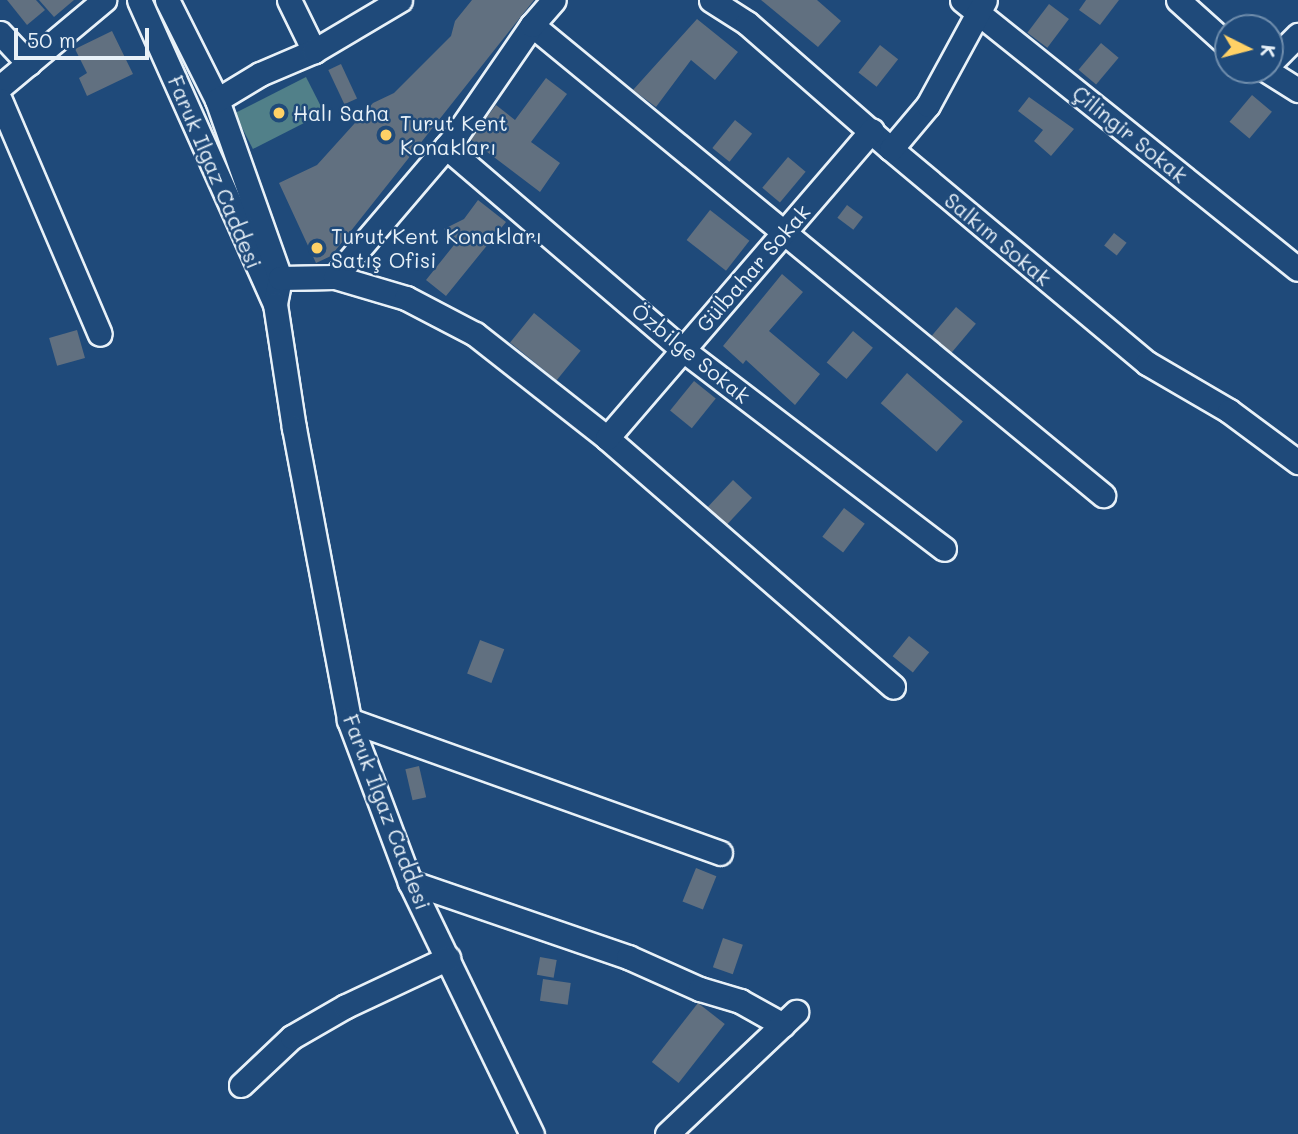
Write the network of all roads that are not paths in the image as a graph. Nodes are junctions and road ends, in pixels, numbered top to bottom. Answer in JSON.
{"nodes":[{"id":1,"x":104,"y":0,"type":"edge"},
{"id":2,"x":139,"y":0,"type":"edge"},
{"id":3,"x":167,"y":0,"type":"edge"},
{"id":4,"x":289,"y":0,"type":"edge"},
{"id":5,"x":400,"y":0,"type":"edge"},
{"id":6,"x":554,"y":0,"type":"edge"},
{"id":7,"x":711,"y":0,"type":"edge"},
{"id":8,"x":1178,"y":0,"type":"edge"},
{"id":9,"x":975,"y":4,"type":"edge"},
{"id":10,"x":532,"y":25,"type":"junction"},
{"id":11,"x":1214,"y":32,"type":"edge"},
{"id":12,"x":0,"y":33,"type":"edge"},
{"id":13,"x":1298,"y":35,"type":"edge"},
{"id":14,"x":1284,"y":49,"type":"edge"},
{"id":15,"x":314,"y":51,"type":"junction"},
{"id":16,"x":29,"y":64,"type":"junction"},
{"id":17,"x":0,"y":87,"type":"edge"},
{"id":18,"x":0,"y":100,"type":"edge"},
{"id":19,"x":217,"y":100,"type":"junction"},
{"id":20,"x":872,"y":130,"type":"junction"},
{"id":21,"x":446,"y":147,"type":"junction"},
{"id":22,"x":891,"y":149,"type":"junction"},
{"id":23,"x":784,"y":232,"type":"junction"},
{"id":24,"x":1298,"y":269,"type":"edge"},
{"id":25,"x":335,"y":277,"type":"junction"},
{"id":26,"x":280,"y":278,"type":"junction"},
{"id":27,"x":275,"y":304,"type":"junction"},
{"id":28,"x":100,"y":334,"type":"dead end"},
{"id":29,"x":683,"y":350,"type":"junction"},
{"id":30,"x":607,"y":438,"type":"junction"},
{"id":31,"x":1298,"y":462,"type":"edge"},
{"id":32,"x":1103,"y":495,"type":"dead end"},
{"id":33,"x":944,"y":549,"type":"dead end"},
{"id":34,"x":893,"y":687,"type":"dead end"},
{"id":35,"x":349,"y":720,"type":"junction"},
{"id":36,"x":720,"y":853,"type":"dead end"},
{"id":37,"x":410,"y":882,"type":"junction"},
{"id":38,"x":448,"y":958,"type":"junction"},
{"id":39,"x":241,"y":1085,"type":"dead end"},
{"id":40,"x":532,"y":1134,"type":"edge"},
{"id":41,"x":667,"y":1134,"type":"edge"}],
"edges":[{"from":1,"to":16,"type":"street"},
{"from":2,"to":27,"type":"street","name":"Faruk Ilgaz Caddesi"},
{"from":3,"to":19,"type":"street","name":"Faruk Ilgaz Caddesi"},
{"from":4,"to":15,"type":"street"},
{"from":5,"to":15,"type":"street"},
{"from":6,"to":10,"type":"street"},
{"from":7,"to":20,"type":"street","name":"Salkım Sokak"},
{"from":8,"to":11,"type":"street"},
{"from":9,"to":22,"type":"street"},
{"from":9,"to":24,"type":"street","name":"Çilingir Sokak"},
{"from":10,"to":21,"type":"street"},
{"from":10,"to":23,"type":"street"},
{"from":12,"to":16,"type":"street"},
{"from":13,"to":14,"type":"street"},
{"from":15,"to":19,"type":"street"},
{"from":16,"to":17,"type":"street"},
{"from":18,"to":28,"type":"street"},
{"from":19,"to":26,"type":"street","name":"Faruk Ilgaz Caddesi"},
{"from":20,"to":22,"type":"street","name":"Salkım Sokak"},
{"from":20,"to":23,"type":"street","name":"Gülbahar Sokak"},
{"from":21,"to":25,"type":"street"},
{"from":21,"to":29,"type":"street","name":"Özbilge Sokak"},
{"from":22,"to":31,"type":"street","name":"Salkım Sokak"},
{"from":23,"to":29,"type":"street","name":"Gülbahar Sokak"},
{"from":23,"to":32,"type":"street"},
{"from":25,"to":26,"type":"street"},
{"from":25,"to":30,"type":"street"},
{"from":26,"to":27,"type":"street","name":"Faruk Ilgaz Caddesi"},
{"from":27,"to":35,"type":"street","name":"Faruk Ilgaz Caddesi"},
{"from":29,"to":30,"type":"street","name":"Gülbahar Sokak"},
{"from":29,"to":33,"type":"street","name":"Özbilge Sokak"},
{"from":30,"to":34,"type":"street"},
{"from":35,"to":36,"type":"street"},
{"from":35,"to":37,"type":"street","name":"Faruk Ilgaz Caddesi"},
{"from":37,"to":38,"type":"street","name":"Faruk Ilgaz Caddesi"},
{"from":37,"to":41,"type":"street"},
{"from":38,"to":39,"type":"street"},
{"from":38,"to":40,"type":"street","name":"Faruk Ilgaz Caddesi"}]}
